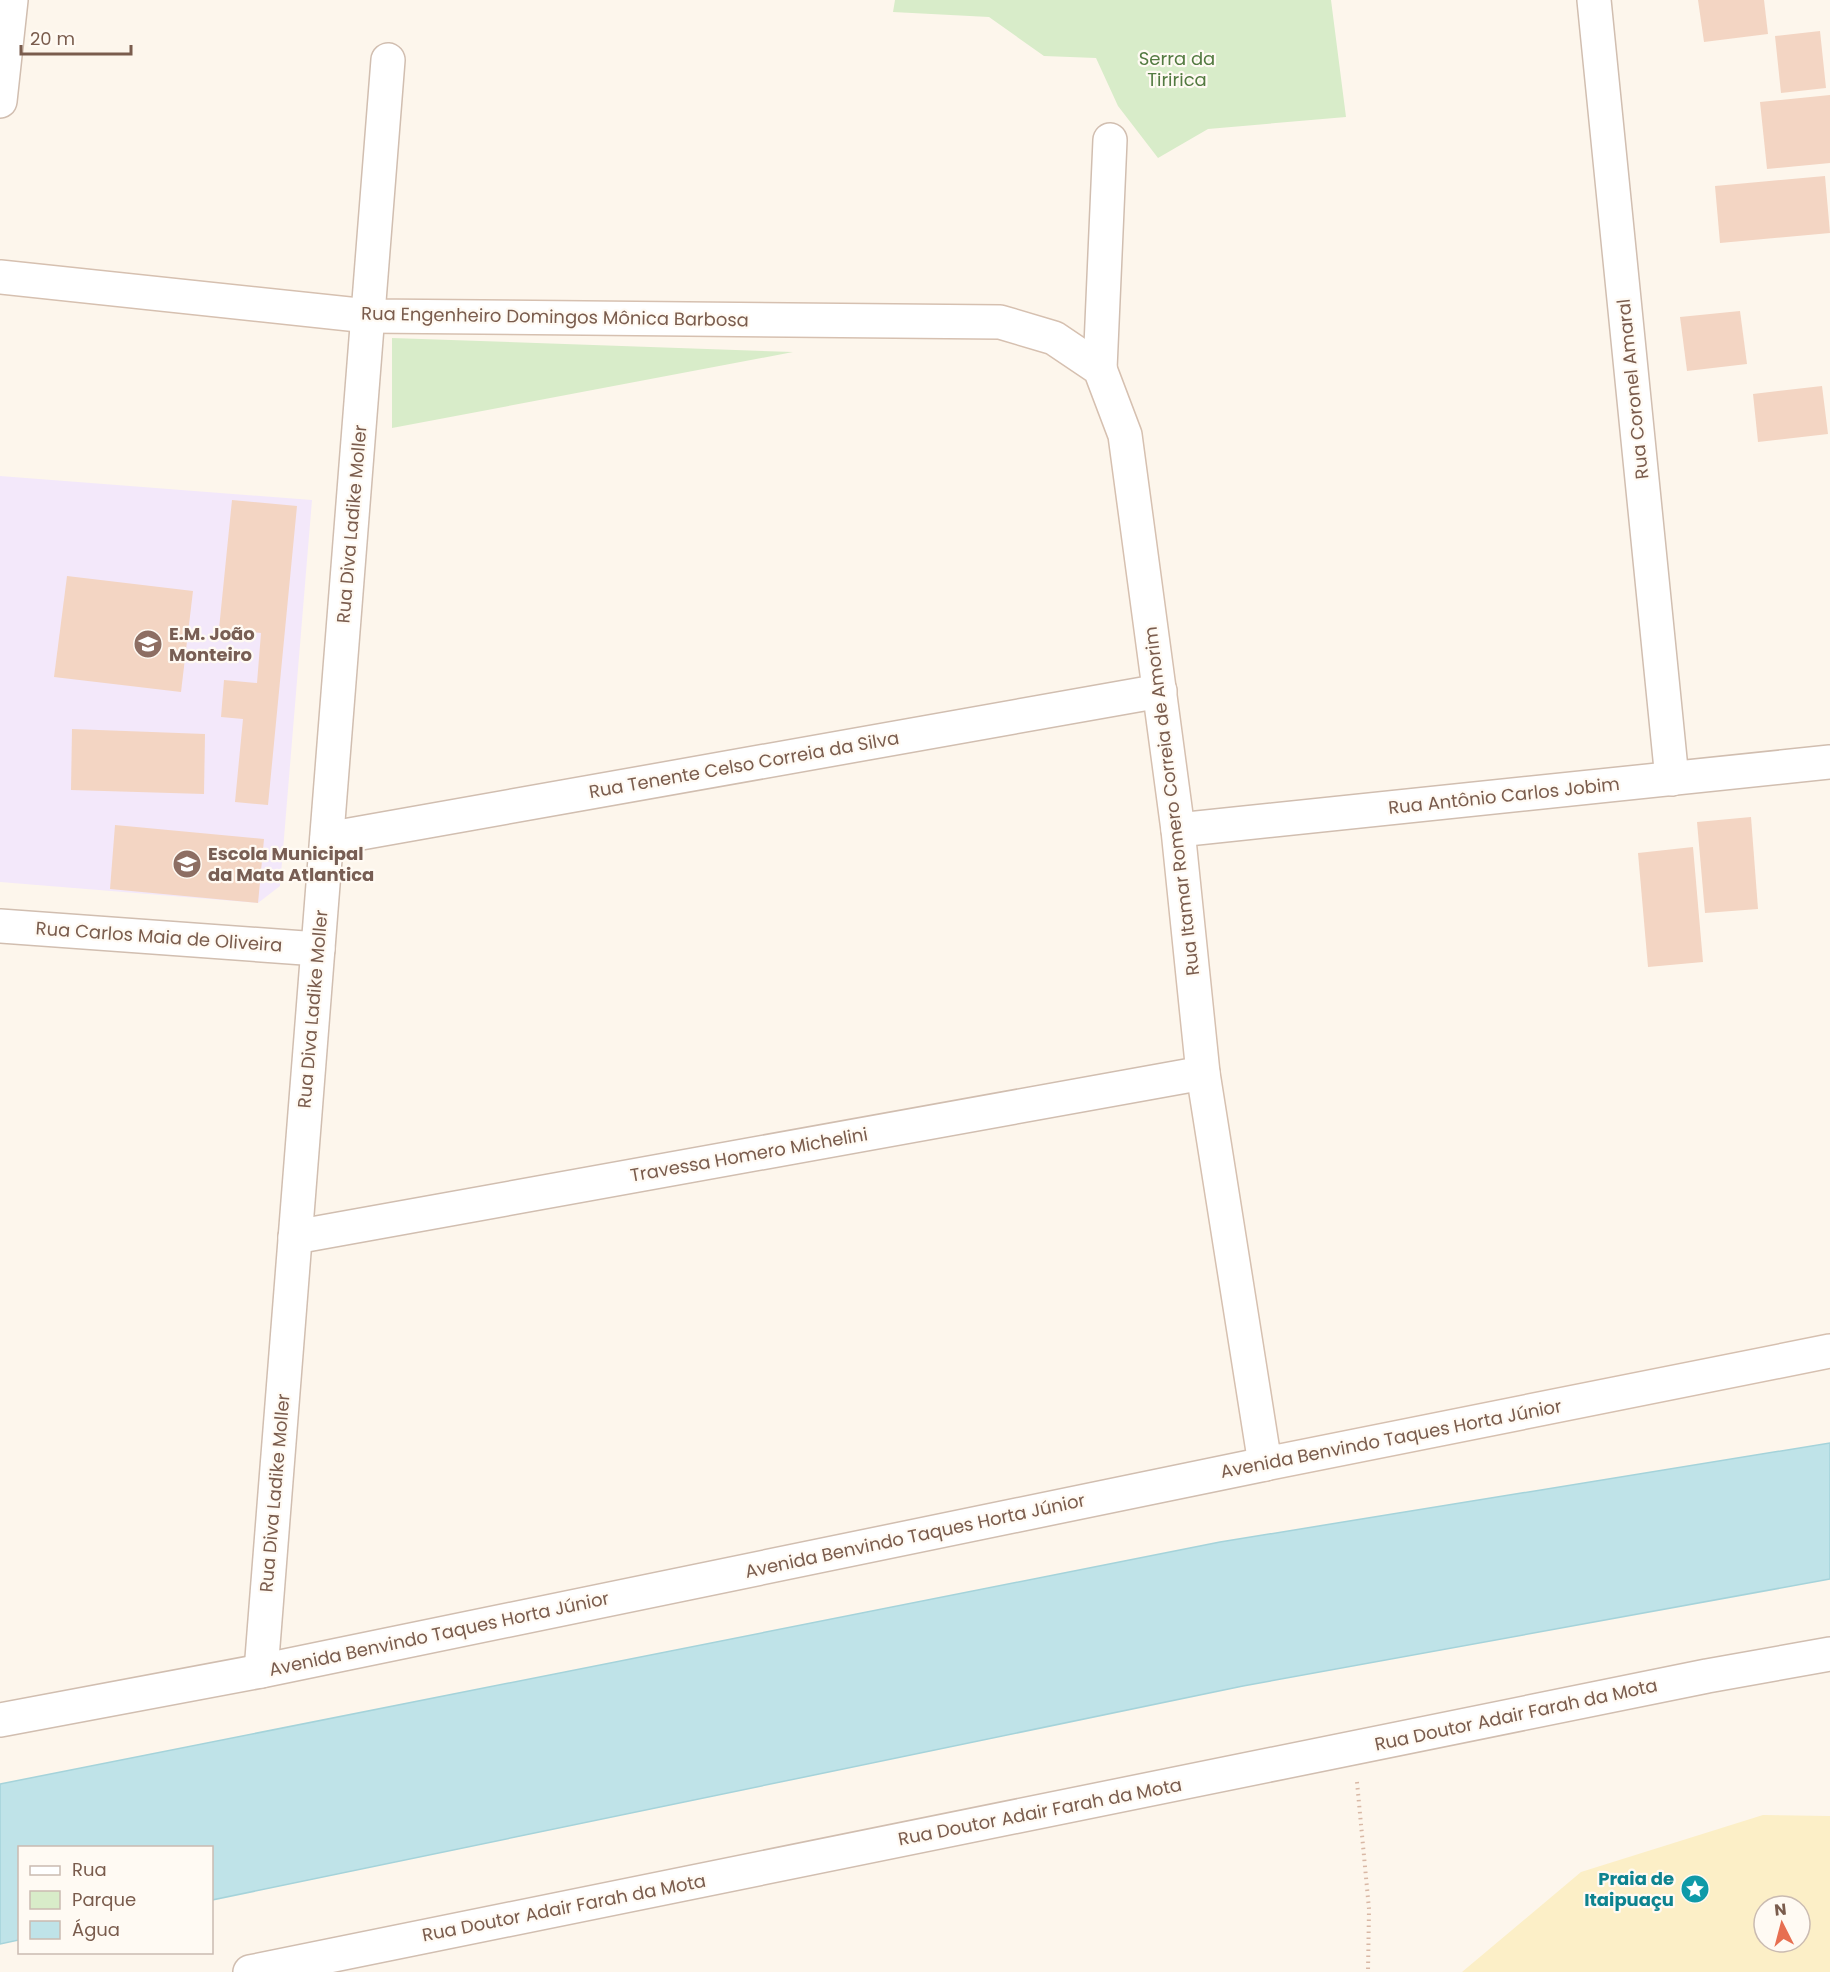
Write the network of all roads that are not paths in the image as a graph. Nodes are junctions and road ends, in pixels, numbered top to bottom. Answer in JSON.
{"nodes":[{"id":1,"x":11,"y":0,"type":"edge"},
{"id":2,"x":1594,"y":0,"type":"edge"},
{"id":3,"x":388,"y":60,"type":"dead end"},
{"id":4,"x":0,"y":101,"type":"edge"},
{"id":5,"x":1110,"y":140,"type":"dead end"},
{"id":6,"x":0,"y":277,"type":"edge"},
{"id":7,"x":368,"y":316,"type":"junction"},
{"id":8,"x":1100,"y":369,"type":"junction"},
{"id":9,"x":1160,"y":691,"type":"junction"},
{"id":10,"x":1830,"y":762,"type":"edge"},
{"id":11,"x":1672,"y":779,"type":"junction"},
{"id":12,"x":1178,"y":830,"type":"junction"},
{"id":13,"x":327,"y":839,"type":"junction"},
{"id":14,"x":0,"y":926,"type":"edge"},
{"id":15,"x":318,"y":949,"type":"junction"},
{"id":16,"x":1203,"y":1073,"type":"junction"},
{"id":17,"x":295,"y":1237,"type":"junction"},
{"id":18,"x":1830,"y":1351,"type":"edge"},
{"id":19,"x":1265,"y":1464,"type":"junction"},
{"id":20,"x":1830,"y":1654,"type":"edge"},
{"id":21,"x":261,"y":1671,"type":"junction"},
{"id":22,"x":0,"y":1720,"type":"edge"},
{"id":23,"x":250,"y":1972,"type":"edge"}],
"edges":[{"from":1,"to":4,"type":"street"},
{"from":2,"to":11,"type":"street","name":"Rua Coronel Amaral"},
{"from":3,"to":7,"type":"street","name":"Rua Diva Ladike Moller"},
{"from":5,"to":8,"type":"street","name":"Rua Itamar Romero Correia de Amorim"},
{"from":6,"to":7,"type":"street","name":"Rua Engenheiro Domingos Mônica Barbosa"},
{"from":7,"to":8,"type":"street","name":"Rua Engenheiro Domingos Mônica Barbosa"},
{"from":7,"to":13,"type":"street","name":"Rua Diva Ladike Moller"},
{"from":8,"to":9,"type":"street","name":"Rua Itamar Romero Correia de Amorim"},
{"from":9,"to":12,"type":"street","name":"Rua Itamar Romero Correia de Amorim"},
{"from":9,"to":13,"type":"street","name":"Rua Tenente Celso Correia da Silva"},
{"from":10,"to":11,"type":"street","name":"Rua Antônio Carlos Jobim"},
{"from":11,"to":12,"type":"street","name":"Rua Antônio Carlos Jobim"},
{"from":12,"to":16,"type":"street","name":"Rua Itamar Romero Correia de Amorim"},
{"from":13,"to":15,"type":"street","name":"Rua Diva Ladike Moller"},
{"from":14,"to":15,"type":"street","name":"Rua Carlos Maia de Oliveira"},
{"from":15,"to":17,"type":"street","name":"Rua Diva Ladike Moller"},
{"from":16,"to":17,"type":"street","name":"Travessa Homero Michelini"},
{"from":16,"to":19,"type":"street","name":"Rua Itamar Romero Correia de Amorim"},
{"from":17,"to":21,"type":"street","name":"Rua Diva Ladike Moller"},
{"from":18,"to":19,"type":"street","name":"Avenida Benvindo Taques Horta Júnior"},
{"from":19,"to":21,"type":"street","name":"Avenida Benvindo Taques Horta Júnior"},
{"from":20,"to":23,"type":"street","name":"Rua Doutor Adair Farah da Mota"},
{"from":21,"to":22,"type":"street","name":"Avenida Benvindo Taques Horta Júnior"}]}
